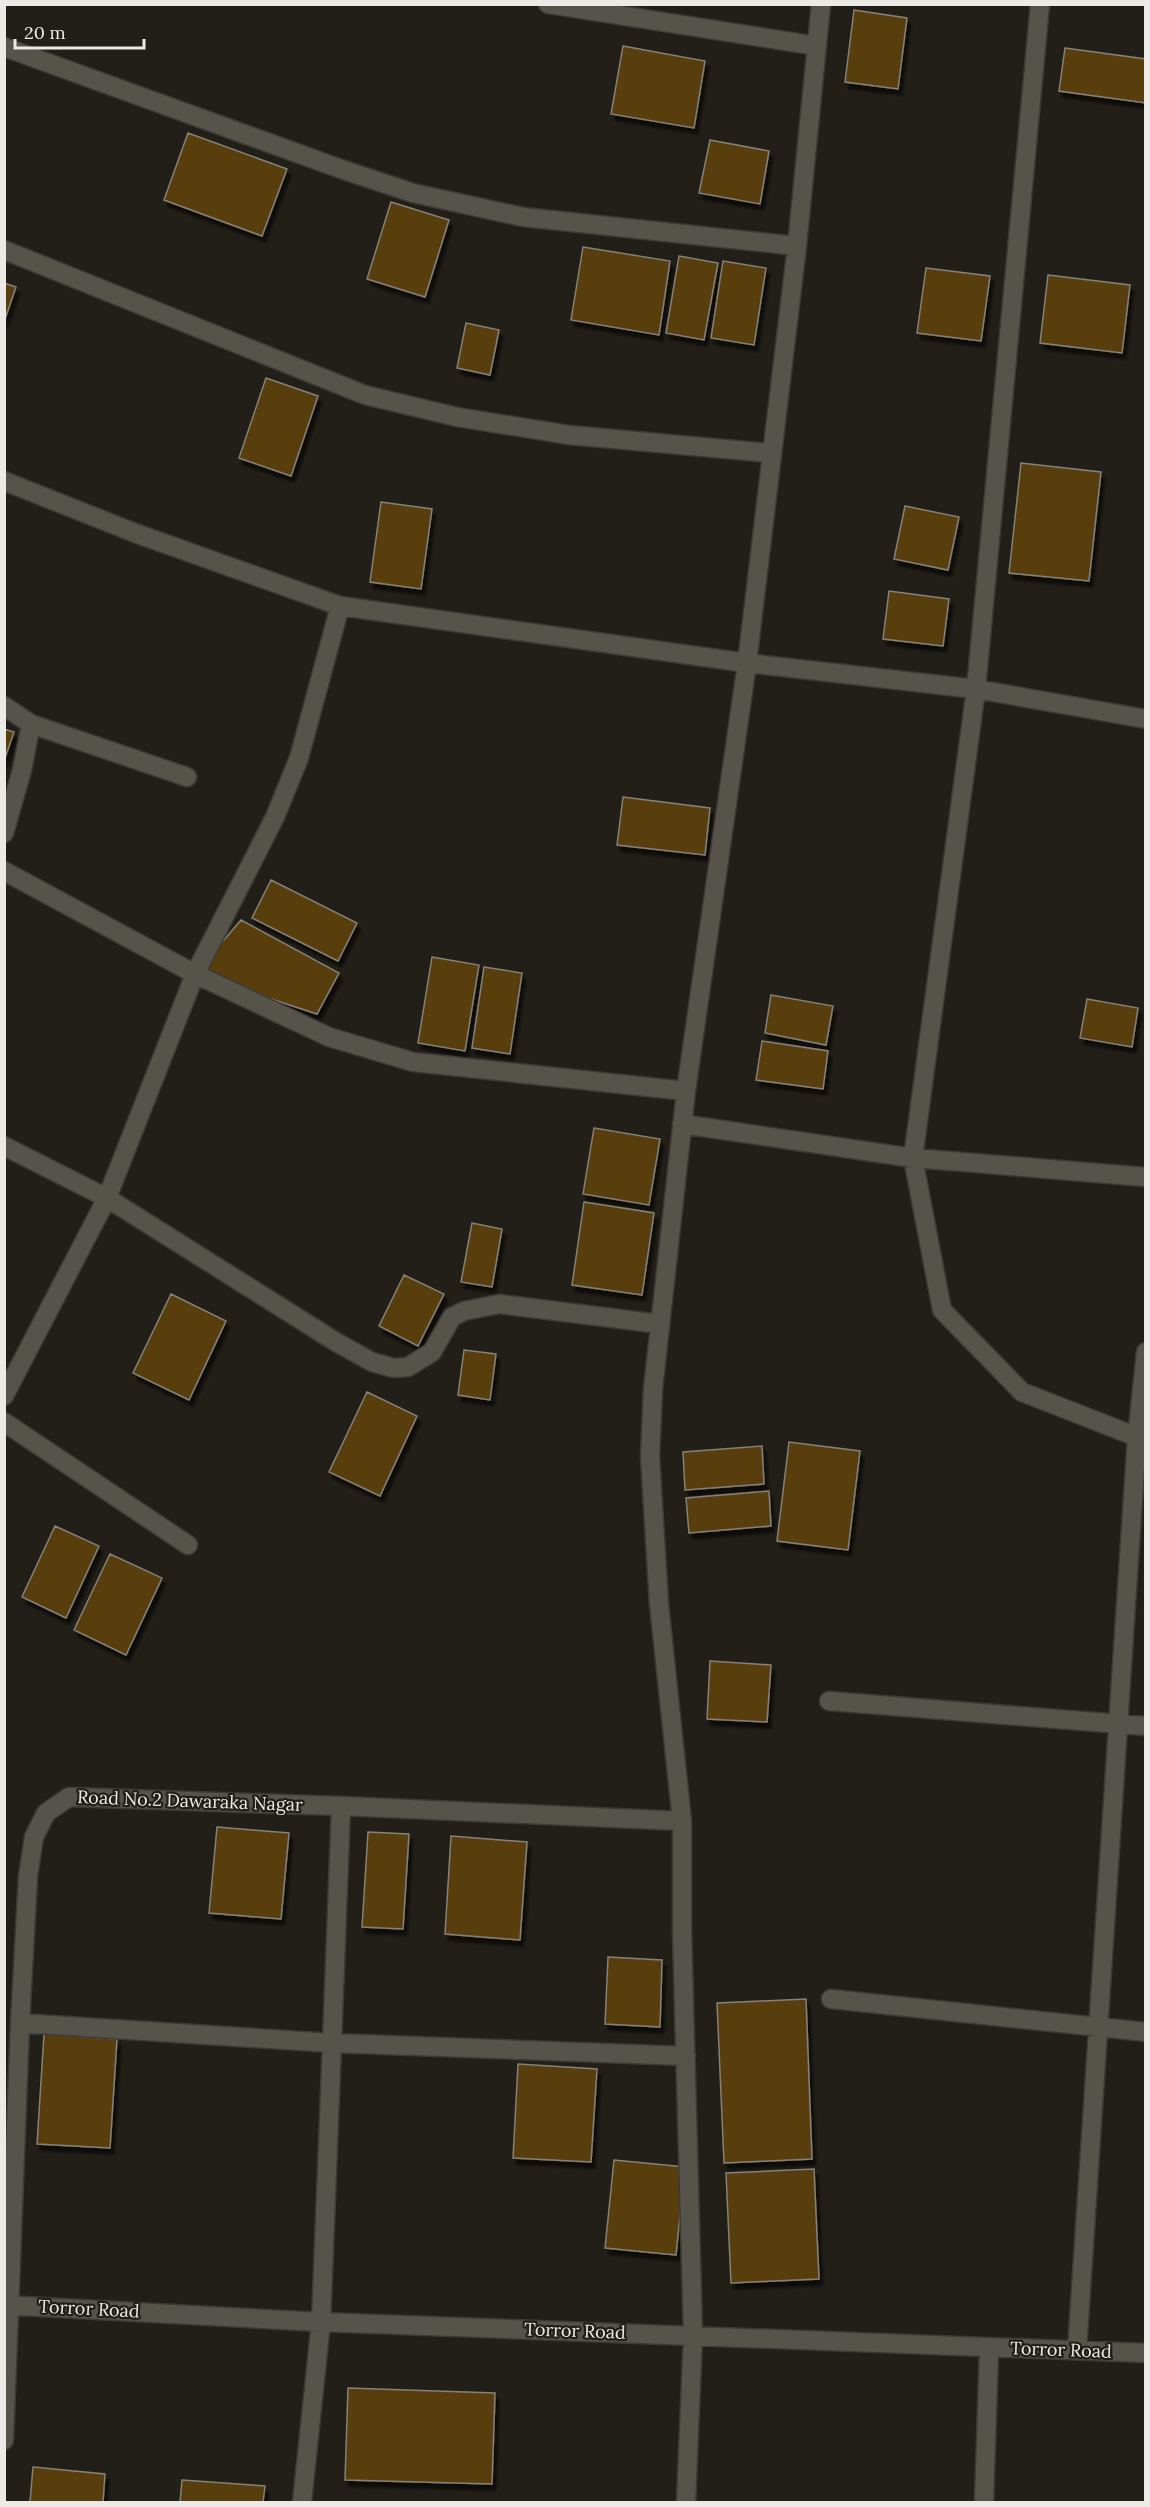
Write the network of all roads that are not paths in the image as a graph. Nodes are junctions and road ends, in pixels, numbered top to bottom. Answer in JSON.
{"nodes":[{"id":1,"x":548,"y":4,"type":"edge"},
{"id":2,"x":821,"y":4,"type":"edge"},
{"id":3,"x":1040,"y":4,"type":"edge"},
{"id":4,"x":817,"y":46,"type":"junction"},
{"id":5,"x":4,"y":47,"type":"edge"},
{"id":6,"x":797,"y":246,"type":"junction"},
{"id":7,"x":4,"y":250,"type":"edge"},
{"id":8,"x":770,"y":453,"type":"junction"},
{"id":9,"x":4,"y":481,"type":"edge"},
{"id":10,"x":340,"y":606,"type":"junction"},
{"id":11,"x":747,"y":663,"type":"junction"},
{"id":12,"x":976,"y":689,"type":"junction"},
{"id":13,"x":4,"y":706,"type":"edge"},
{"id":14,"x":1146,"y":719,"type":"edge"},
{"id":15,"x":31,"y":724,"type":"junction"},
{"id":16,"x":187,"y":777,"type":"dead end"},
{"id":17,"x":4,"y":832,"type":"edge"},
{"id":18,"x":4,"y":871,"type":"edge"},
{"id":19,"x":195,"y":974,"type":"junction"},
{"id":20,"x":686,"y":1091,"type":"junction"},
{"id":21,"x":681,"y":1124,"type":"junction"},
{"id":22,"x":4,"y":1146,"type":"edge"},
{"id":23,"x":913,"y":1158,"type":"junction"},
{"id":24,"x":1146,"y":1177,"type":"edge"},
{"id":25,"x":107,"y":1198,"type":"junction"},
{"id":26,"x":660,"y":1324,"type":"junction"},
{"id":27,"x":1146,"y":1352,"type":"edge"},
{"id":28,"x":4,"y":1396,"type":"edge"},
{"id":29,"x":4,"y":1422,"type":"edge"},
{"id":30,"x":1141,"y":1437,"type":"edge"},
{"id":31,"x":188,"y":1545,"type":"dead end"},
{"id":32,"x":829,"y":1701,"type":"dead end"},
{"id":33,"x":1117,"y":1724,"type":"junction"},
{"id":34,"x":1146,"y":1725,"type":"edge"},
{"id":35,"x":342,"y":1806,"type":"junction"},
{"id":36,"x":682,"y":1821,"type":"junction"},
{"id":37,"x":831,"y":1999,"type":"dead end"},
{"id":38,"x":20,"y":2023,"type":"junction"},
{"id":39,"x":1099,"y":2029,"type":"junction"},
{"id":40,"x":1146,"y":2032,"type":"edge"},
{"id":41,"x":332,"y":2043,"type":"junction"},
{"id":42,"x":687,"y":2056,"type":"junction"},
{"id":43,"x":8,"y":2305,"type":"edge"},
{"id":44,"x":321,"y":2322,"type":"junction"},
{"id":45,"x":693,"y":2335,"type":"junction"},
{"id":46,"x":988,"y":2349,"type":"junction"},
{"id":47,"x":1077,"y":2350,"type":"junction"},
{"id":48,"x":1146,"y":2353,"type":"edge"},
{"id":49,"x":4,"y":2440,"type":"edge"},
{"id":50,"x":302,"y":2502,"type":"edge"},
{"id":51,"x":686,"y":2502,"type":"edge"},
{"id":52,"x":984,"y":2502,"type":"edge"}],
"edges":[{"from":1,"to":4,"type":"street"},
{"from":2,"to":4,"type":"street"},
{"from":3,"to":12,"type":"street"},
{"from":4,"to":6,"type":"street"},
{"from":5,"to":6,"type":"street"},
{"from":6,"to":8,"type":"street"},
{"from":7,"to":8,"type":"street"},
{"from":8,"to":11,"type":"street"},
{"from":9,"to":10,"type":"street"},
{"from":10,"to":11,"type":"street"},
{"from":10,"to":19,"type":"street"},
{"from":11,"to":12,"type":"street"},
{"from":11,"to":20,"type":"street"},
{"from":12,"to":14,"type":"street"},
{"from":12,"to":23,"type":"street"},
{"from":13,"to":15,"type":"street"},
{"from":15,"to":16,"type":"street"},
{"from":15,"to":17,"type":"street"},
{"from":18,"to":19,"type":"street"},
{"from":19,"to":20,"type":"street"},
{"from":19,"to":25,"type":"street"},
{"from":20,"to":21,"type":"street"},
{"from":21,"to":23,"type":"street"},
{"from":21,"to":26,"type":"street"},
{"from":22,"to":25,"type":"street"},
{"from":23,"to":24,"type":"street"},
{"from":23,"to":30,"type":"street"},
{"from":25,"to":26,"type":"street"},
{"from":25,"to":28,"type":"street"},
{"from":26,"to":36,"type":"street"},
{"from":27,"to":30,"type":"street"},
{"from":29,"to":31,"type":"street"},
{"from":30,"to":33,"type":"street"},
{"from":32,"to":33,"type":"street"},
{"from":33,"to":34,"type":"street"},
{"from":33,"to":39,"type":"street"},
{"from":35,"to":36,"type":"street","name":"Road No.2 Dawaraka Nagar"},
{"from":35,"to":38,"type":"street","name":"Road No.2 Dawaraka Nagar"},
{"from":35,"to":41,"type":"street"},
{"from":36,"to":42,"type":"street"},
{"from":37,"to":39,"type":"street"},
{"from":38,"to":41,"type":"street"},
{"from":38,"to":43,"type":"street","name":"Road No.2 Dawaraka Nagar"},
{"from":39,"to":40,"type":"street"},
{"from":39,"to":47,"type":"street"},
{"from":41,"to":42,"type":"street"},
{"from":41,"to":44,"type":"street"},
{"from":42,"to":45,"type":"street"},
{"from":43,"to":44,"type":"street","name":"Torror Road"},
{"from":43,"to":49,"type":"street","name":"Road No.2 Dawaraka Nagar"},
{"from":44,"to":45,"type":"street","name":"Torror Road"},
{"from":44,"to":50,"type":"street"},
{"from":45,"to":46,"type":"street","name":"Torror Road"},
{"from":45,"to":51,"type":"street"},
{"from":46,"to":47,"type":"street","name":"Torror Road"},
{"from":46,"to":52,"type":"street"},
{"from":47,"to":48,"type":"street","name":"Torror Road"}]}
